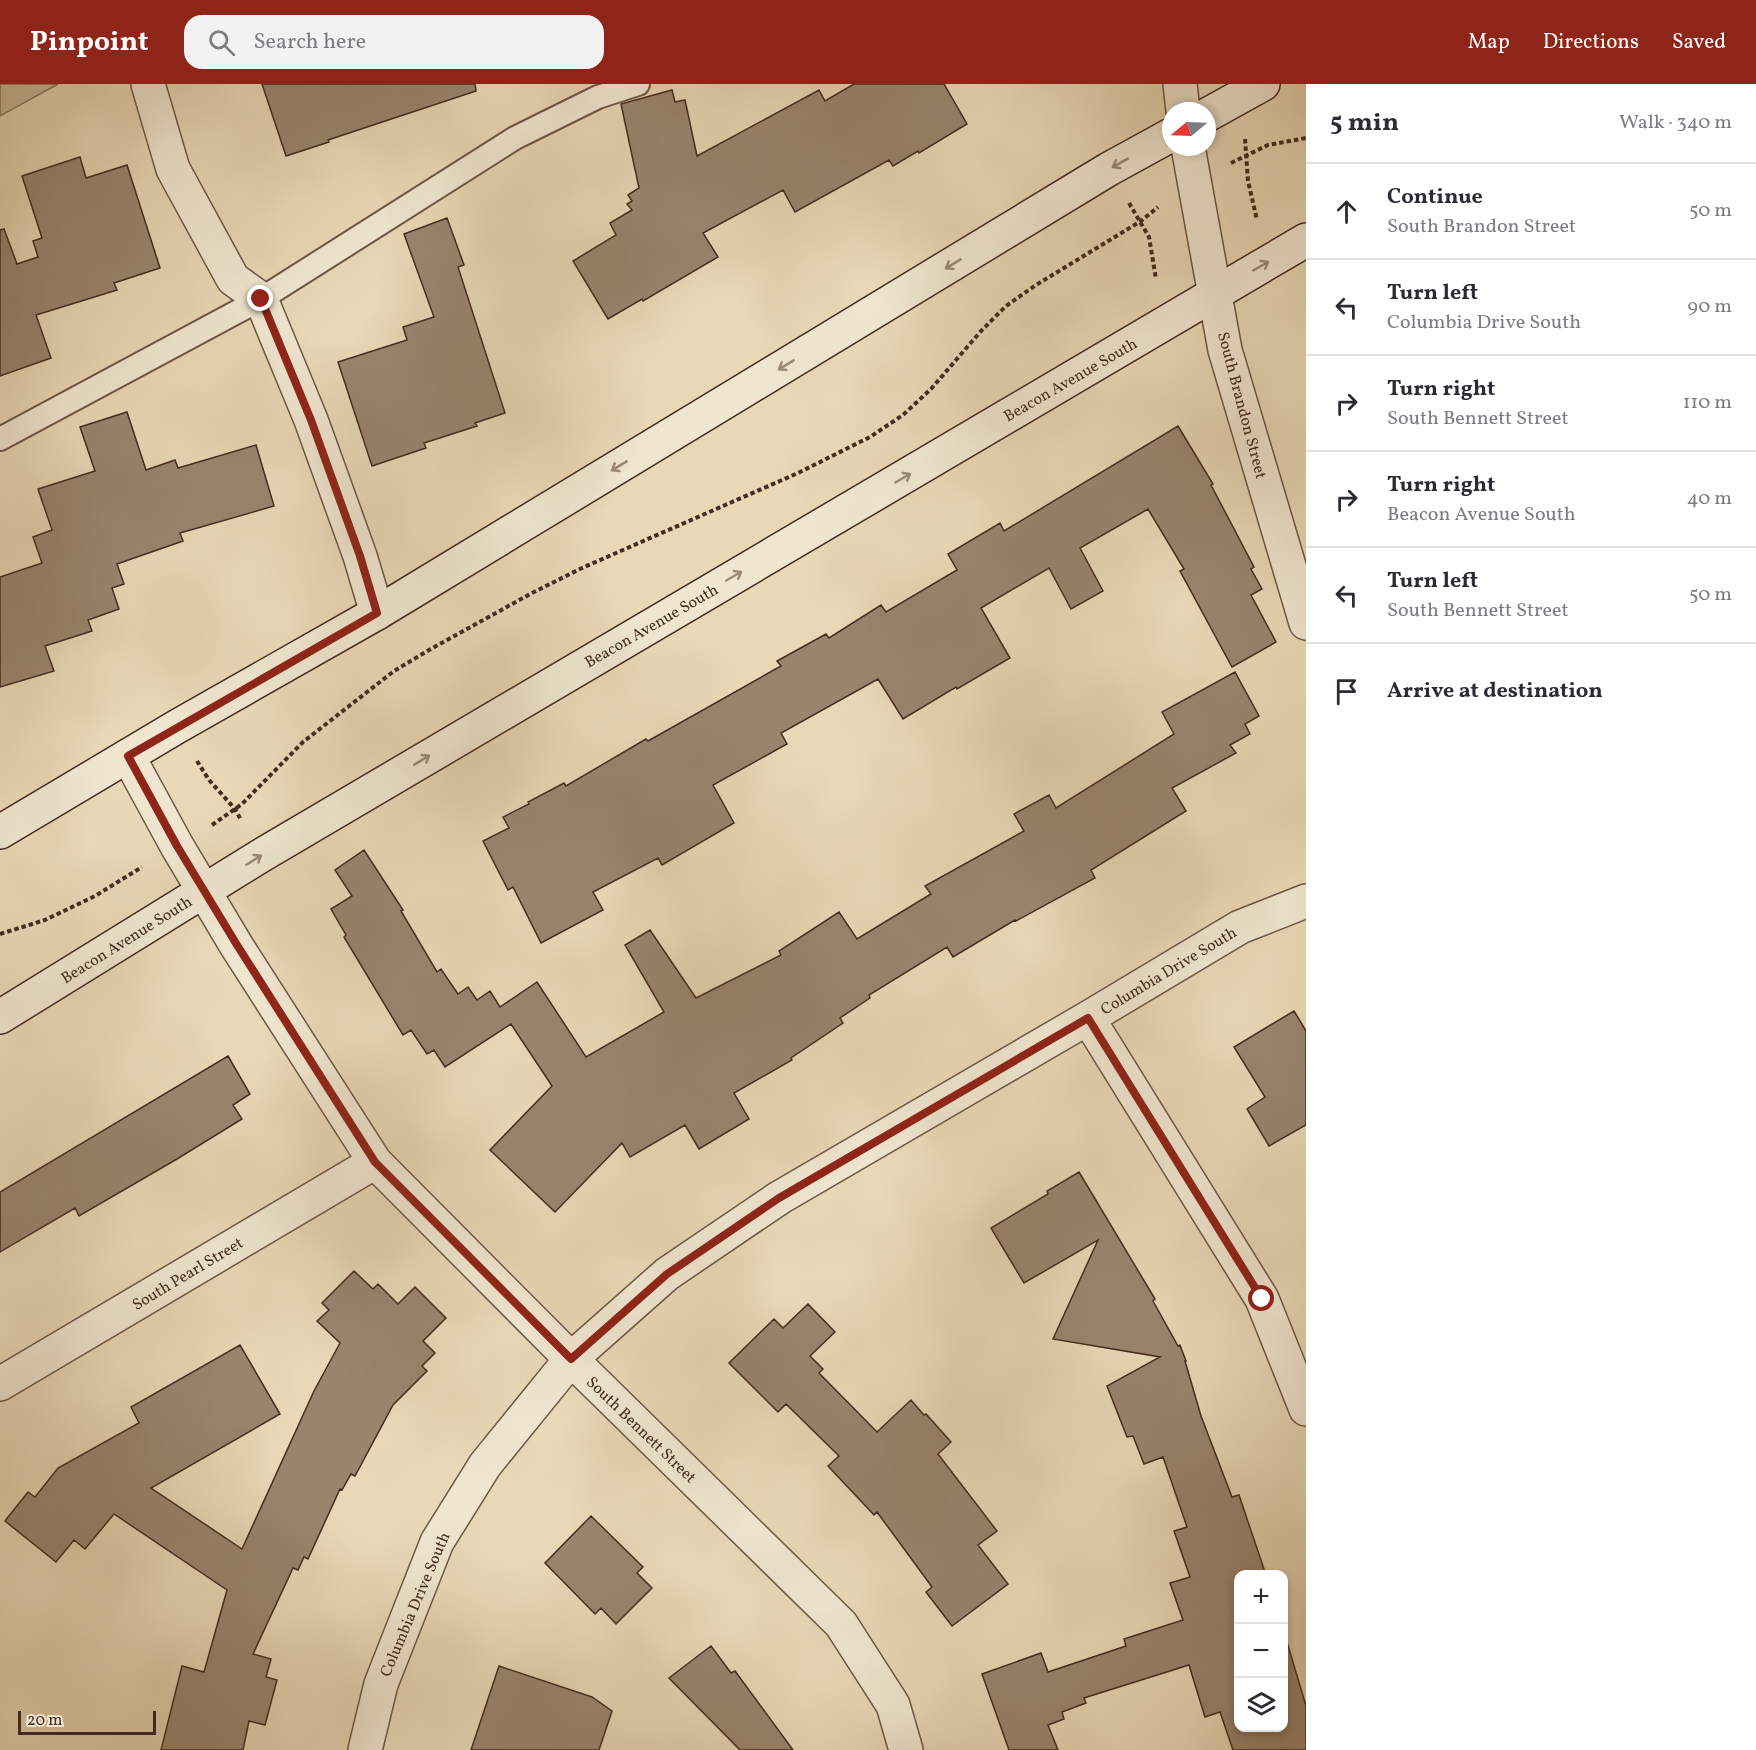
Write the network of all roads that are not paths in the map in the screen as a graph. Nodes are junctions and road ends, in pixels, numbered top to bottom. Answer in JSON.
{"nodes":[{"id":1,"x":148,"y":84,"type":"edge"},
{"id":2,"x":638,"y":84,"type":"edge"},
{"id":3,"x":1180,"y":84,"type":"edge"},
{"id":4,"x":1263,"y":84,"type":"edge"},
{"id":5,"x":1182,"y":102,"type":"edge"},
{"id":6,"x":1216,"y":110,"type":"edge"},
{"id":7,"x":1162,"y":140,"type":"edge"},
{"id":8,"x":1190,"y":156,"type":"edge"},
{"id":9,"x":1306,"y":240,"type":"edge"},
{"id":10,"x":1215,"y":292,"type":"junction"},
{"id":11,"x":261,"y":299,"type":"junction"},
{"id":12,"x":0,"y":438,"type":"edge"},
{"id":13,"x":377,"y":613,"type":"junction"},
{"id":14,"x":1306,"y":623,"type":"edge"},
{"id":15,"x":128,"y":756,"type":"junction"},
{"id":16,"x":0,"y":832,"type":"edge"},
{"id":17,"x":204,"y":891,"type":"junction"},
{"id":18,"x":1306,"y":901,"type":"edge"},
{"id":19,"x":0,"y":1017,"type":"edge"},
{"id":20,"x":1088,"y":1018,"type":"junction"},
{"id":21,"x":375,"y":1162,"type":"junction"},
{"id":22,"x":571,"y":1359,"type":"junction"},
{"id":23,"x":0,"y":1384,"type":"edge"},
{"id":24,"x":1306,"y":1409,"type":"edge"},
{"id":25,"x":365,"y":1750,"type":"edge"},
{"id":26,"x":906,"y":1750,"type":"edge"}],
"edges":[{"from":1,"to":11,"type":"street"},
{"from":2,"to":11,"type":"lane"},
{"from":3,"to":5,"type":"street"},
{"from":4,"to":6,"type":"street"},
{"from":7,"to":13,"type":"street","one_way":true},
{"from":8,"to":10,"type":"street","name":"South Brandon Street"},
{"from":10,"to":9,"type":"street","name":"Beacon Avenue South","one_way":true},
{"from":10,"to":14,"type":"street","name":"South Brandon Street"},
{"from":17,"to":10,"type":"street","name":"Beacon Avenue South","one_way":true},
{"from":11,"to":12,"type":"lane"},
{"from":11,"to":13,"type":"street"},
{"from":13,"to":15,"type":"street"},
{"from":15,"to":16,"type":"street"},
{"from":15,"to":17,"type":"street","name":"South Bennett Street"},
{"from":17,"to":19,"type":"street","name":"Beacon Avenue South"},
{"from":17,"to":21,"type":"street","name":"South Bennett Street"},
{"from":18,"to":20,"type":"street","name":"Columbia Drive South"},
{"from":20,"to":22,"type":"street","name":"Columbia Drive South"},
{"from":20,"to":24,"type":"street"},
{"from":21,"to":22,"type":"street","name":"South Bennett Street"},
{"from":21,"to":23,"type":"street","name":"South Pearl Street"},
{"from":22,"to":25,"type":"street","name":"Columbia Drive South"},
{"from":22,"to":26,"type":"street","name":"South Bennett Street"}]}
